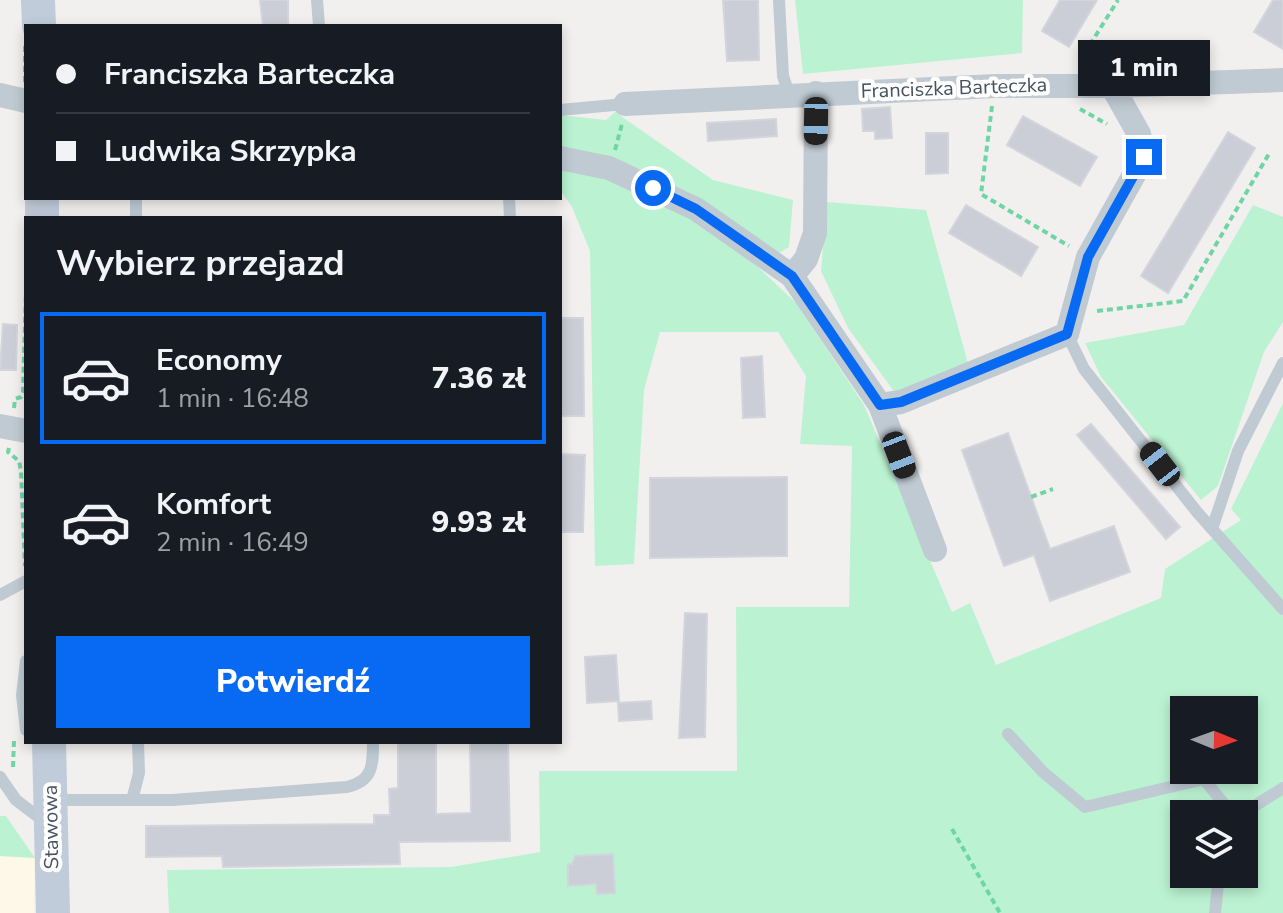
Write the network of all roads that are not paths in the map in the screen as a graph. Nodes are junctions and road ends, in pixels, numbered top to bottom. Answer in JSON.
{"nodes":[{"id":1,"x":38,"y":0,"type":"edge"},
{"id":2,"x":317,"y":0,"type":"edge"},
{"id":3,"x":779,"y":0,"type":"edge"},
{"id":4,"x":34,"y":24,"type":"edge"},
{"id":5,"x":319,"y":24,"type":"edge"},
{"id":6,"x":1283,"y":80,"type":"edge"},
{"id":7,"x":1102,"y":85,"type":"junction"},
{"id":8,"x":816,"y":93,"type":"junction"},
{"id":9,"x":789,"y":94,"type":"junction"},
{"id":10,"x":0,"y":95,"type":"edge"},
{"id":11,"x":24,"y":101,"type":"edge"},
{"id":12,"x":625,"y":109,"type":"joint"},
{"id":13,"x":562,"y":110,"type":"edge"},
{"id":14,"x":562,"y":158,"type":"edge"},
{"id":15,"x":792,"y":276,"type":"junction"},
{"id":16,"x":1068,"y":324,"type":"junction"},
{"id":17,"x":1283,"y":363,"type":"edge"},
{"id":18,"x":880,"y":405,"type":"junction"},
{"id":19,"x":0,"y":426,"type":"edge"},
{"id":20,"x":24,"y":431,"type":"edge"},
{"id":21,"x":1213,"y":526,"type":"junction"},
{"id":22,"x":935,"y":550,"type":"dead end"},
{"id":23,"x":24,"y":582,"type":"edge"},
{"id":24,"x":0,"y":595,"type":"edge"},
{"id":25,"x":1283,"y":609,"type":"edge"},
{"id":26,"x":24,"y":678,"type":"edge"},
{"id":27,"x":24,"y":712,"type":"edge"},
{"id":28,"x":1008,"y":734,"type":"dead end"},
{"id":29,"x":138,"y":744,"type":"edge"},
{"id":30,"x":373,"y":744,"type":"edge"},
{"id":31,"x":45,"y":748,"type":"edge"},
{"id":32,"x":0,"y":777,"type":"edge"},
{"id":33,"x":1283,"y":788,"type":"edge"},
{"id":34,"x":132,"y":800,"type":"junction"},
{"id":35,"x":1221,"y":800,"type":"edge"},
{"id":36,"x":1258,"y":804,"type":"edge"},
{"id":37,"x":51,"y":813,"type":"junction"},
{"id":38,"x":1218,"y":888,"type":"edge"},
{"id":39,"x":53,"y":913,"type":"edge"},
{"id":40,"x":1215,"y":913,"type":"edge"}],
"edges":[{"from":1,"to":4,"type":"street"},
{"from":2,"to":5,"type":"lane"},
{"from":3,"to":9,"type":"lane"},
{"from":6,"to":7,"type":"street","name":"Franciszka Barteczka"},
{"from":7,"to":8,"type":"street","name":"Franciszka Barteczka"},
{"from":7,"to":16,"type":"street"},
{"from":8,"to":9,"type":"street","name":"Franciszka Barteczka"},
{"from":8,"to":15,"type":"street"},
{"from":9,"to":12,"type":"street","name":"Franciszka Barteczka"},
{"from":10,"to":11,"type":"street"},
{"from":12,"to":13,"type":"lane"},
{"from":14,"to":15,"type":"street"},
{"from":15,"to":18,"type":"street"},
{"from":16,"to":18,"type":"street"},
{"from":16,"to":21,"type":"lane"},
{"from":17,"to":21,"type":"lane"},
{"from":18,"to":22,"type":"street"},
{"from":19,"to":20,"type":"street"},
{"from":21,"to":25,"type":"lane"},
{"from":23,"to":24,"type":"lane"},
{"from":26,"to":27,"type":"lane"},
{"from":28,"to":35,"type":"lane"},
{"from":29,"to":34,"type":"lane"},
{"from":30,"to":34,"type":"lane"},
{"from":31,"to":37,"type":"street","name":"Stawowa"},
{"from":32,"to":37,"type":"lane"},
{"from":33,"to":36,"type":"lane"},
{"from":34,"to":37,"type":"lane"},
{"from":37,"to":39,"type":"street","name":"Stawowa"},
{"from":38,"to":40,"type":"lane"}]}
